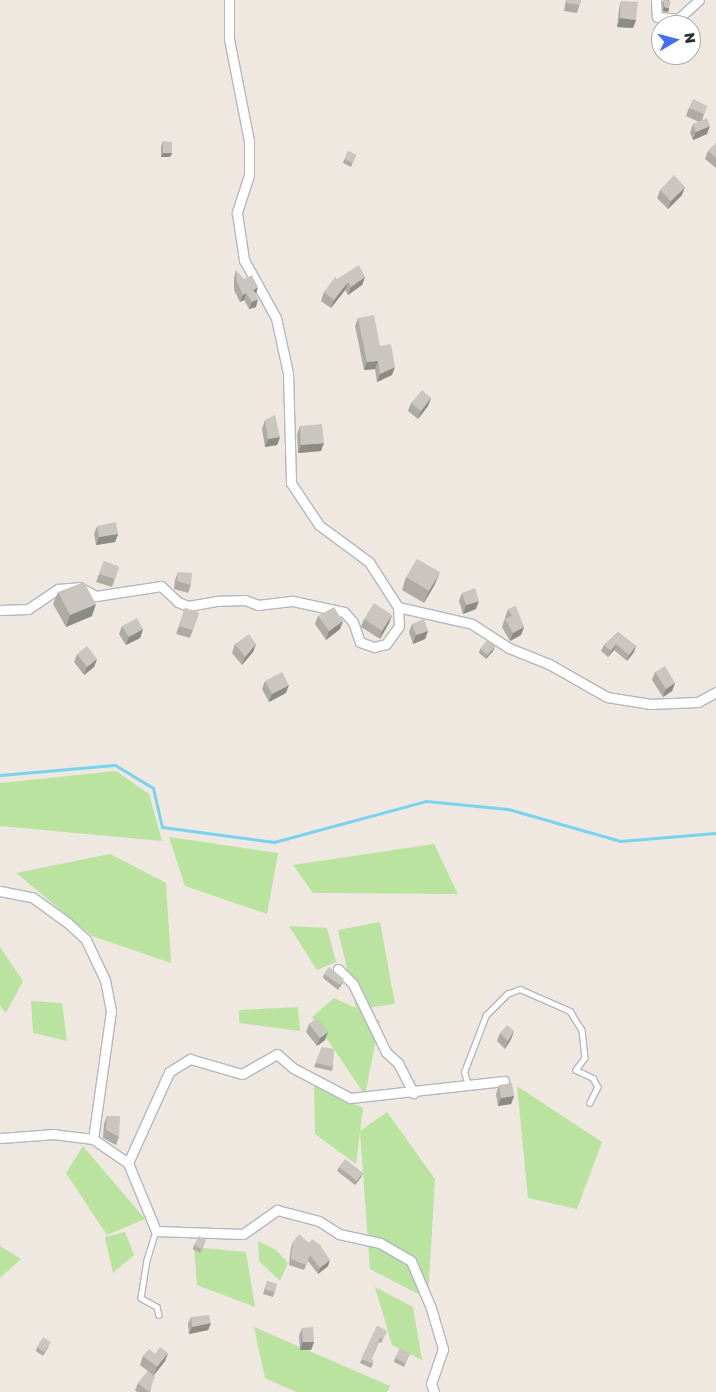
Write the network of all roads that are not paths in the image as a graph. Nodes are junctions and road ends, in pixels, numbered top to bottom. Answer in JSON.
{"nodes":[{"id":1,"x":230,"y":0,"type":"edge"},
{"id":2,"x":656,"y":0,"type":"edge"},
{"id":3,"x":699,"y":0,"type":"edge"},
{"id":4,"x":398,"y":607,"type":"junction"},
{"id":5,"x":0,"y":610,"type":"edge"},
{"id":6,"x":716,"y":692,"type":"edge"},
{"id":7,"x":0,"y":891,"type":"edge"},
{"id":8,"x":338,"y":969,"type":"dead end"},
{"id":9,"x":504,"y":1081,"type":"dead end"},
{"id":10,"x":468,"y":1085,"type":"junction"},
{"id":11,"x":413,"y":1093,"type":"junction"},
{"id":12,"x":590,"y":1103,"type":"dead end"},
{"id":13,"x":0,"y":1138,"type":"edge"},
{"id":14,"x":93,"y":1139,"type":"junction"},
{"id":15,"x":128,"y":1163,"type":"junction"},
{"id":16,"x":156,"y":1231,"type":"junction"},
{"id":17,"x":159,"y":1315,"type":"dead end"},
{"id":18,"x":434,"y":1392,"type":"edge"}],
"edges":[{"from":1,"to":4,"type":"street"},
{"from":2,"to":3,"type":"street"},
{"from":4,"to":5,"type":"street"},
{"from":4,"to":6,"type":"street"},
{"from":7,"to":14,"type":"street"},
{"from":8,"to":11,"type":"street"},
{"from":9,"to":10,"type":"street"},
{"from":10,"to":11,"type":"street"},
{"from":10,"to":12,"type":"lane"},
{"from":11,"to":15,"type":"street"},
{"from":13,"to":14,"type":"street"},
{"from":14,"to":15,"type":"street"},
{"from":15,"to":16,"type":"street"},
{"from":16,"to":17,"type":"lane"},
{"from":16,"to":18,"type":"street"}]}
